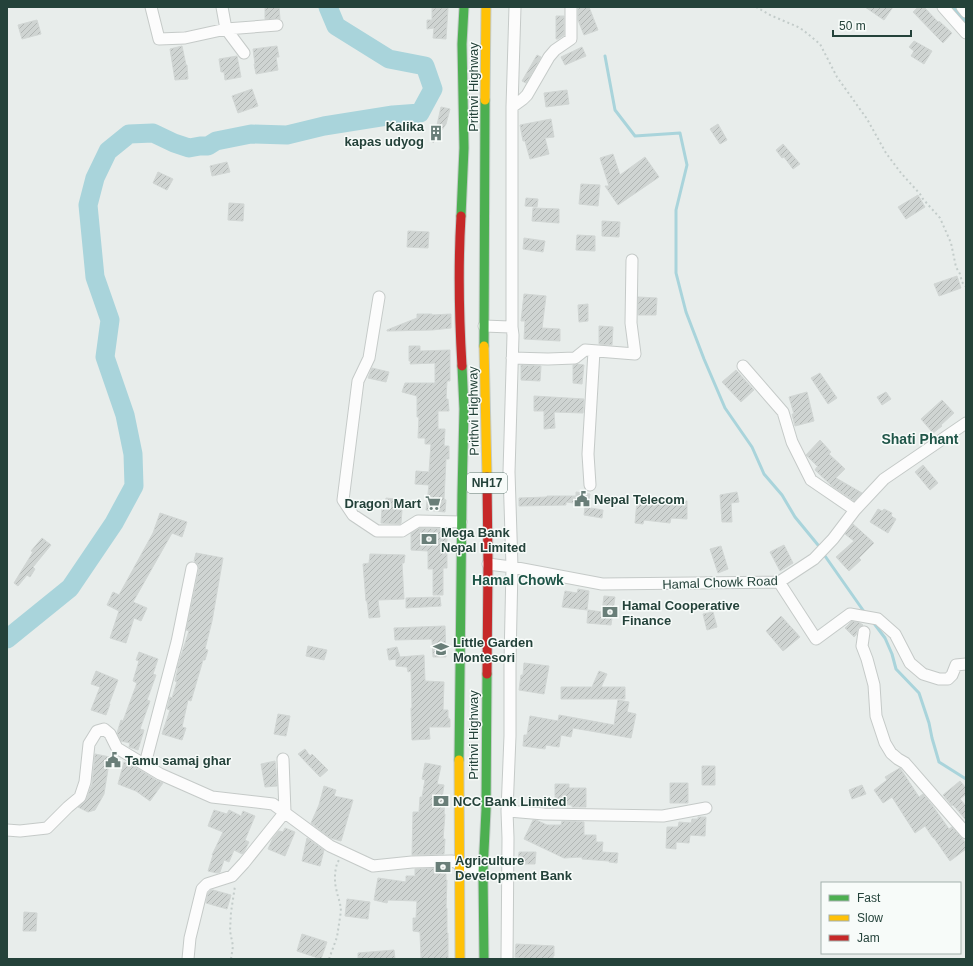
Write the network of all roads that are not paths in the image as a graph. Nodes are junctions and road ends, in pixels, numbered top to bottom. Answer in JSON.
{"nodes":[{"id":1,"x":151,"y":7,"type":"edge"},
{"id":2,"x":222,"y":7,"type":"edge"},
{"id":3,"x":464,"y":7,"type":"edge"},
{"id":4,"x":486,"y":7,"type":"edge"},
{"id":5,"x":515,"y":7,"type":"edge"},
{"id":6,"x":571,"y":7,"type":"edge"},
{"id":7,"x":943,"y":7,"type":"edge"},
{"id":8,"x":962,"y":7,"type":"edge"},
{"id":9,"x":966,"y":12,"type":"edge"},
{"id":10,"x":277,"y":25,"type":"dead end"},
{"id":11,"x":226,"y":30,"type":"junction"},
{"id":12,"x":966,"y":33,"type":"edge"},
{"id":13,"x":244,"y":53,"type":"dead end"},
{"id":14,"x":512,"y":107,"type":"junction"},
{"id":15,"x":632,"y":260,"type":"dead end"},
{"id":16,"x":379,"y":296,"type":"dead end"},
{"id":17,"x":484,"y":326,"type":"junction"},
{"id":18,"x":512,"y":327,"type":"junction"},
{"id":19,"x":594,"y":351,"type":"junction"},
{"id":20,"x":512,"y":358,"type":"junction"},
{"id":21,"x":743,"y":366,"type":"dead end"},
{"id":22,"x":966,"y":423,"type":"edge"},
{"id":23,"x":590,"y":485,"type":"dead end"},
{"id":24,"x":854,"y":510,"type":"junction"},
{"id":25,"x":461,"y":522,"type":"junction"},
{"id":26,"x":488,"y":564,"type":"junction"},
{"id":27,"x":512,"y":567,"type":"junction"},
{"id":28,"x":192,"y":568,"type":"dead end"},
{"id":29,"x":779,"y":582,"type":"junction"},
{"id":30,"x":864,"y":632,"type":"dead end"},
{"id":31,"x":966,"y":664,"type":"edge"},
{"id":32,"x":283,"y":758,"type":"dead end"},
{"id":33,"x":145,"y":764,"type":"junction"},
{"id":34,"x":706,"y":808,"type":"dead end"},
{"id":35,"x":507,"y":810,"type":"junction"},
{"id":36,"x":285,"y":812,"type":"junction"},
{"id":37,"x":7,"y":830,"type":"edge"},
{"id":38,"x":966,"y":833,"type":"edge"},
{"id":39,"x":459,"y":863,"type":"junction"},
{"id":40,"x":483,"y":872,"type":"junction"},
{"id":41,"x":188,"y":959,"type":"edge"},
{"id":42,"x":460,"y":959,"type":"edge"},
{"id":43,"x":484,"y":959,"type":"edge"},
{"id":44,"x":507,"y":959,"type":"edge"}],
"edges":[{"from":1,"to":11,"type":"street"},
{"from":2,"to":11,"type":"street"},
{"from":3,"to":25,"type":"main road"},
{"from":4,"to":17,"type":"main road","name":"Prithvi Highway","number":"NH17"},
{"from":5,"to":14,"type":"street"},
{"from":6,"to":14,"type":"street"},
{"from":7,"to":12,"type":"street"},
{"from":8,"to":9,"type":"street"},
{"from":10,"to":11,"type":"street"},
{"from":11,"to":13,"type":"street"},
{"from":14,"to":18,"type":"street"},
{"from":15,"to":19,"type":"street"},
{"from":16,"to":25,"type":"street"},
{"from":17,"to":18,"type":"street"},
{"from":17,"to":26,"type":"main road","name":"Prithvi Highway","number":"NH17"},
{"from":18,"to":20,"type":"street"},
{"from":19,"to":20,"type":"street"},
{"from":19,"to":23,"type":"street"},
{"from":20,"to":27,"type":"street"},
{"from":21,"to":24,"type":"street"},
{"from":22,"to":24,"type":"street","name":"Hamal Chowk Road"},
{"from":24,"to":29,"type":"street","name":"Hamal Chowk Road"},
{"from":25,"to":39,"type":"main road"},
{"from":26,"to":27,"type":"street","name":"Hamal Chowk Road"},
{"from":26,"to":40,"type":"main road","name":"Prithvi Highway","number":"NH17"},
{"from":27,"to":29,"type":"street","name":"Hamal Chowk Road"},
{"from":27,"to":35,"type":"street"},
{"from":28,"to":33,"type":"street"},
{"from":29,"to":31,"type":"street"},
{"from":30,"to":38,"type":"street"},
{"from":32,"to":36,"type":"street"},
{"from":33,"to":36,"type":"street"},
{"from":33,"to":37,"type":"street"},
{"from":34,"to":35,"type":"street"},
{"from":35,"to":44,"type":"street"},
{"from":36,"to":39,"type":"street"},
{"from":36,"to":41,"type":"street"},
{"from":39,"to":40,"type":"street"},
{"from":39,"to":42,"type":"main road"},
{"from":40,"to":43,"type":"main road","name":"Prithvi Highway","number":"NH17"}]}
